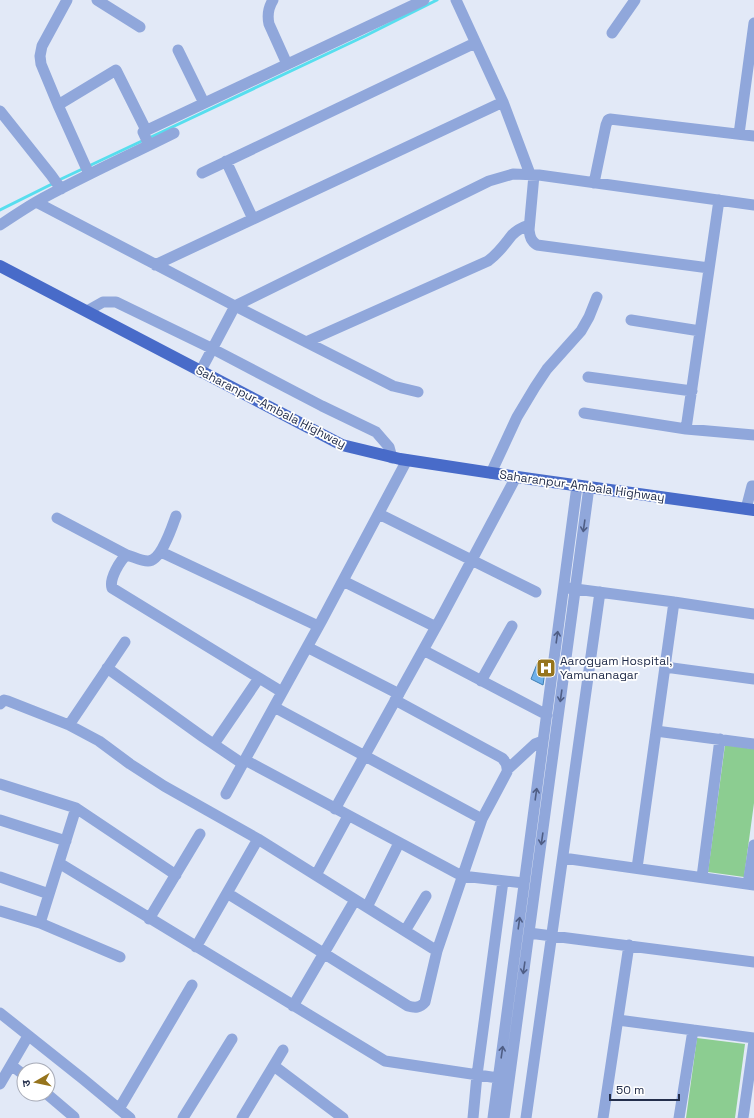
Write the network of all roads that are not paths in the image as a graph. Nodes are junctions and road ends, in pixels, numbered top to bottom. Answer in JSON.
{"nodes":[{"id":1,"x":67,"y":0,"type":"edge"},
{"id":2,"x":97,"y":0,"type":"edge"},
{"id":3,"x":273,"y":0,"type":"edge"},
{"id":4,"x":424,"y":0,"type":"edge"},
{"id":5,"x":456,"y":0,"type":"edge"},
{"id":6,"x":635,"y":0,"type":"edge"},
{"id":7,"x":754,"y":22,"type":"edge"},
{"id":8,"x":140,"y":27,"type":"dead end"},
{"id":9,"x":612,"y":33,"type":"dead end"},
{"id":10,"x":475,"y":43,"type":"junction"},
{"id":11,"x":178,"y":50,"type":"dead end"},
{"id":12,"x":287,"y":64,"type":"junction"},
{"id":13,"x":503,"y":102,"type":"junction"},
{"id":14,"x":204,"y":103,"type":"junction"},
{"id":15,"x":58,"y":105,"type":"junction"},
{"id":16,"x":0,"y":111,"type":"edge"},
{"id":17,"x":174,"y":133,"type":"dead end"},
{"id":18,"x":739,"y":134,"type":"junction"},
{"id":19,"x":754,"y":136,"type":"edge"},
{"id":20,"x":147,"y":138,"type":"junction"},
{"id":21,"x":226,"y":161,"type":"junction"},
{"id":22,"x":87,"y":169,"type":"junction"},
{"id":23,"x":202,"y":173,"type":"dead end"},
{"id":24,"x":532,"y":174,"type":"junction"},
{"id":25,"x":594,"y":183,"type":"junction"},
{"id":26,"x":58,"y":184,"type":"junction"},
{"id":27,"x":719,"y":200,"type":"junction"},
{"id":28,"x":36,"y":202,"type":"junction"},
{"id":29,"x":754,"y":205,"type":"edge"},
{"id":30,"x":253,"y":219,"type":"junction"},
{"id":31,"x":0,"y":225,"type":"edge"},
{"id":32,"x":529,"y":225,"type":"junction"},
{"id":33,"x":155,"y":265,"type":"junction"},
{"id":34,"x":0,"y":266,"type":"edge"},
{"id":35,"x":709,"y":268,"type":"junction"},
{"id":36,"x":597,"y":297,"type":"dead end"},
{"id":37,"x":235,"y":306,"type":"junction"},
{"id":38,"x":87,"y":311,"type":"junction"},
{"id":39,"x":631,"y":320,"type":"dead end"},
{"id":40,"x":700,"y":331,"type":"junction"},
{"id":41,"x":306,"y":342,"type":"junction"},
{"id":42,"x":213,"y":349,"type":"junction"},
{"id":43,"x":200,"y":372,"type":"junction"},
{"id":44,"x":588,"y":377,"type":"dead end"},
{"id":45,"x":692,"y":391,"type":"junction"},
{"id":46,"x":418,"y":392,"type":"dead end"},
{"id":47,"x":584,"y":413,"type":"dead end"},
{"id":48,"x":686,"y":429,"type":"junction"},
{"id":49,"x":754,"y":435,"type":"edge"},
{"id":50,"x":392,"y":458,"type":"junction"},
{"id":51,"x":407,"y":460,"type":"junction"},
{"id":52,"x":491,"y":473,"type":"junction"},
{"id":53,"x":516,"y":477,"type":"junction"},
{"id":54,"x":753,"y":483,"type":"edge"},
{"id":55,"x":583,"y":486,"type":"junction"},
{"id":56,"x":750,"y":510,"type":"edge"},
{"id":57,"x":379,"y":514,"type":"junction"},
{"id":58,"x":176,"y":516,"type":"dead end"},
{"id":59,"x":57,"y":518,"type":"dead end"},
{"id":60,"x":161,"y":552,"type":"junction"},
{"id":61,"x":127,"y":554,"type":"junction"},
{"id":62,"x":471,"y":561,"type":"junction"},
{"id":63,"x":343,"y":581,"type":"junction"},
{"id":64,"x":564,"y":588,"type":"junction"},
{"id":65,"x":575,"y":589,"type":"junction"},
{"id":66,"x":536,"y":592,"type":"dead end"},
{"id":67,"x":600,"y":592,"type":"junction"},
{"id":68,"x":674,"y":602,"type":"junction"},
{"id":69,"x":754,"y":614,"type":"edge"},
{"id":70,"x":318,"y":626,"type":"junction"},
{"id":71,"x":512,"y":626,"type":"dead end"},
{"id":72,"x":436,"y":627,"type":"junction"},
{"id":73,"x":125,"y":642,"type":"dead end"},
{"id":74,"x":307,"y":647,"type":"junction"},
{"id":75,"x":423,"y":650,"type":"junction"},
{"id":76,"x":665,"y":667,"type":"junction"},
{"id":77,"x":107,"y":668,"type":"junction"},
{"id":78,"x":259,"y":678,"type":"junction"},
{"id":79,"x":754,"y":679,"type":"edge"},
{"id":80,"x":481,"y":681,"type":"junction"},
{"id":81,"x":282,"y":692,"type":"junction"},
{"id":82,"x":397,"y":697,"type":"junction"},
{"id":83,"x":0,"y":704,"type":"edge"},
{"id":84,"x":274,"y":706,"type":"junction"},
{"id":85,"x":547,"y":715,"type":"junction"},
{"id":86,"x":69,"y":725,"type":"junction"},
{"id":87,"x":656,"y":730,"type":"junction"},
{"id":88,"x":720,"y":739,"type":"junction"},
{"id":89,"x":543,"y":741,"type":"junction"},
{"id":90,"x":214,"y":744,"type":"junction"},
{"id":91,"x":754,"y":744,"type":"edge"},
{"id":92,"x":364,"y":756,"type":"junction"},
{"id":93,"x":244,"y":762,"type":"junction"},
{"id":94,"x":508,"y":769,"type":"junction"},
{"id":95,"x":0,"y":784,"type":"edge"},
{"id":96,"x":226,"y":794,"type":"dead end"},
{"id":97,"x":76,"y":808,"type":"junction"},
{"id":98,"x":335,"y":809,"type":"junction"},
{"id":99,"x":348,"y":816,"type":"junction"},
{"id":100,"x":482,"y":818,"type":"junction"},
{"id":101,"x":0,"y":820,"type":"edge"},
{"id":102,"x":200,"y":834,"type":"dead end"},
{"id":103,"x":258,"y":839,"type":"junction"},
{"id":104,"x":66,"y":841,"type":"junction"},
{"id":105,"x":399,"y":843,"type":"junction"},
{"id":106,"x":754,"y":845,"type":"edge"},
{"id":107,"x":563,"y":858,"type":"junction"},
{"id":108,"x":59,"y":863,"type":"junction"},
{"id":109,"x":638,"y":868,"type":"junction"},
{"id":110,"x":176,"y":875,"type":"junction"},
{"id":111,"x":316,"y":875,"type":"junction"},
{"id":112,"x":462,"y":876,"type":"junction"},
{"id":113,"x":0,"y":877,"type":"edge"},
{"id":114,"x":702,"y":877,"type":"junction"},
{"id":115,"x":503,"y":881,"type":"junction"},
{"id":116,"x":524,"y":883,"type":"junction"},
{"id":117,"x":751,"y":884,"type":"edge"},
{"id":118,"x":227,"y":893,"type":"junction"},
{"id":119,"x":49,"y":894,"type":"junction"},
{"id":120,"x":426,"y":896,"type":"dead end"},
{"id":121,"x":355,"y":900,"type":"junction"},
{"id":122,"x":367,"y":907,"type":"junction"},
{"id":123,"x":0,"y":911,"type":"edge"},
{"id":124,"x":150,"y":919,"type":"junction"},
{"id":125,"x":40,"y":923,"type":"junction"},
{"id":126,"x":405,"y":931,"type":"junction"},
{"id":127,"x":529,"y":933,"type":"junction"},
{"id":128,"x":552,"y":936,"type":"junction"},
{"id":129,"x":629,"y":945,"type":"junction"},
{"id":130,"x":196,"y":947,"type":"junction"},
{"id":131,"x":437,"y":951,"type":"junction"},
{"id":132,"x":324,"y":954,"type":"junction"},
{"id":133,"x":120,"y":957,"type":"dead end"},
{"id":134,"x":754,"y":962,"type":"edge"},
{"id":135,"x":192,"y":985,"type":"dead end"},
{"id":136,"x":293,"y":1006,"type":"junction"},
{"id":137,"x":0,"y":1013,"type":"edge"},
{"id":138,"x":618,"y":1020,"type":"junction"},
{"id":139,"x":693,"y":1030,"type":"junction"},
{"id":140,"x":28,"y":1036,"type":"junction"},
{"id":141,"x":232,"y":1039,"type":"dead end"},
{"id":142,"x":754,"y":1039,"type":"edge"},
{"id":143,"x":284,"y":1050,"type":"dead end"},
{"id":144,"x":11,"y":1065,"type":"junction"},
{"id":145,"x":274,"y":1066,"type":"junction"},
{"id":146,"x":16,"y":1069,"type":"edge"},
{"id":147,"x":477,"y":1075,"type":"junction"},
{"id":148,"x":498,"y":1078,"type":"junction"},
{"id":149,"x":0,"y":1084,"type":"edge"},
{"id":150,"x":56,"y":1102,"type":"edge"},
{"id":151,"x":119,"y":1109,"type":"junction"},
{"id":152,"x":74,"y":1117,"type":"dead end"},
{"id":153,"x":128,"y":1117,"type":"edge"},
{"id":154,"x":244,"y":1117,"type":"edge"},
{"id":155,"x":183,"y":1118,"type":"edge"},
{"id":156,"x":343,"y":1118,"type":"edge"},
{"id":157,"x":473,"y":1118,"type":"edge"},
{"id":158,"x":492,"y":1118,"type":"edge"},
{"id":159,"x":504,"y":1118,"type":"edge"},
{"id":160,"x":526,"y":1118,"type":"edge"},
{"id":161,"x":603,"y":1118,"type":"edge"},
{"id":162,"x":679,"y":1118,"type":"edge"},
{"id":163,"x":743,"y":1118,"type":"edge"}],
"edges":[{"from":1,"to":15,"type":"street"},
{"from":2,"to":8,"type":"street"},
{"from":3,"to":12,"type":"street"},
{"from":4,"to":12,"type":"street"},
{"from":5,"to":10,"type":"street"},
{"from":6,"to":9,"type":"street"},
{"from":7,"to":18,"type":"street"},
{"from":10,"to":13,"type":"street"},
{"from":10,"to":21,"type":"street"},
{"from":11,"to":14,"type":"street"},
{"from":12,"to":14,"type":"street"},
{"from":13,"to":24,"type":"street"},
{"from":13,"to":30,"type":"street"},
{"from":14,"to":20,"type":"street"},
{"from":15,"to":20,"type":"street"},
{"from":15,"to":22,"type":"street"},
{"from":16,"to":26,"type":"street"},
{"from":17,"to":20,"type":"street"},
{"from":18,"to":19,"type":"street"},
{"from":18,"to":25,"type":"street"},
{"from":20,"to":22,"type":"street"},
{"from":21,"to":23,"type":"street"},
{"from":21,"to":30,"type":"street"},
{"from":22,"to":26,"type":"street"},
{"from":24,"to":25,"type":"street"},
{"from":24,"to":32,"type":"street"},
{"from":24,"to":37,"type":"street"},
{"from":25,"to":27,"type":"street"},
{"from":26,"to":28,"type":"street"},
{"from":27,"to":29,"type":"street"},
{"from":27,"to":35,"type":"street"},
{"from":28,"to":31,"type":"street"},
{"from":28,"to":33,"type":"street"},
{"from":30,"to":33,"type":"street"},
{"from":32,"to":35,"type":"street"},
{"from":32,"to":41,"type":"street"},
{"from":33,"to":37,"type":"street"},
{"from":34,"to":38,"type":"main road","name":"Saharanpur-Ambala Highway"},
{"from":35,"to":40,"type":"street"},
{"from":36,"to":52,"type":"street"},
{"from":37,"to":41,"type":"street"},
{"from":37,"to":42,"type":"street"},
{"from":38,"to":42,"type":"street"},
{"from":38,"to":43,"type":"main road","name":"Saharanpur-Ambala Highway"},
{"from":39,"to":40,"type":"street"},
{"from":40,"to":45,"type":"street"},
{"from":41,"to":46,"type":"street"},
{"from":42,"to":43,"type":"street"},
{"from":42,"to":50,"type":"street"},
{"from":43,"to":50,"type":"main road","name":"Saharanpur-Ambala Highway"},
{"from":44,"to":45,"type":"street"},
{"from":45,"to":48,"type":"street"},
{"from":47,"to":48,"type":"street"},
{"from":48,"to":49,"type":"street"},
{"from":50,"to":51,"type":"main road","name":"Saharanpur-Ambala Highway"},
{"from":51,"to":52,"type":"main road","name":"Saharanpur-Ambala Highway"},
{"from":51,"to":57,"type":"street"},
{"from":52,"to":53,"type":"main road","name":"Saharanpur-Ambala Highway"},
{"from":53,"to":55,"type":"main road","name":"Saharanpur-Ambala Highway"},
{"from":53,"to":62,"type":"street"},
{"from":54,"to":56,"type":"street"},
{"from":55,"to":56,"type":"main road","name":"Saharanpur-Ambala Highway"},
{"from":55,"to":64,"type":"street"},
{"from":55,"to":65,"type":"street","one_way":true},
{"from":57,"to":62,"type":"street"},
{"from":57,"to":63,"type":"street"},
{"from":58,"to":60,"type":"street"},
{"from":59,"to":61,"type":"street"},
{"from":60,"to":61,"type":"street"},
{"from":60,"to":70,"type":"street"},
{"from":61,"to":78,"type":"street"},
{"from":62,"to":66,"type":"street"},
{"from":62,"to":72,"type":"street"},
{"from":63,"to":70,"type":"street"},
{"from":63,"to":72,"type":"street"},
{"from":64,"to":65,"type":"street"},
{"from":85,"to":64,"type":"street","one_way":true},
{"from":65,"to":67,"type":"street"},
{"from":65,"to":127,"type":"street","one_way":true},
{"from":67,"to":68,"type":"street"},
{"from":67,"to":107,"type":"street"},
{"from":68,"to":69,"type":"street"},
{"from":68,"to":76,"type":"street"},
{"from":70,"to":74,"type":"street"},
{"from":71,"to":80,"type":"street"},
{"from":72,"to":75,"type":"street"},
{"from":73,"to":77,"type":"street"},
{"from":74,"to":81,"type":"street"},
{"from":74,"to":82,"type":"street"},
{"from":75,"to":80,"type":"street"},
{"from":75,"to":82,"type":"street"},
{"from":76,"to":79,"type":"street"},
{"from":76,"to":87,"type":"street"},
{"from":77,"to":86,"type":"street"},
{"from":77,"to":90,"type":"street"},
{"from":78,"to":81,"type":"street"},
{"from":78,"to":90,"type":"street"},
{"from":80,"to":85,"type":"street"},
{"from":81,"to":84,"type":"street"},
{"from":82,"to":92,"type":"street"},
{"from":82,"to":94,"type":"street"},
{"from":83,"to":86,"type":"street"},
{"from":84,"to":92,"type":"street"},
{"from":84,"to":93,"type":"street"},
{"from":85,"to":89,"type":"street"},
{"from":86,"to":103,"type":"street"},
{"from":87,"to":88,"type":"street"},
{"from":87,"to":109,"type":"street"},
{"from":88,"to":91,"type":"street"},
{"from":88,"to":114,"type":"street"},
{"from":89,"to":94,"type":"street"},
{"from":116,"to":89,"type":"street","one_way":true},
{"from":90,"to":93,"type":"street"},
{"from":92,"to":98,"type":"street"},
{"from":92,"to":100,"type":"street"},
{"from":93,"to":96,"type":"street"},
{"from":93,"to":98,"type":"street"},
{"from":94,"to":100,"type":"street"},
{"from":95,"to":97,"type":"street"},
{"from":97,"to":104,"type":"street"},
{"from":97,"to":110,"type":"street"},
{"from":98,"to":99,"type":"street"},
{"from":99,"to":105,"type":"street"},
{"from":99,"to":111,"type":"street"},
{"from":100,"to":112,"type":"street"},
{"from":101,"to":104,"type":"street"},
{"from":102,"to":110,"type":"street"},
{"from":103,"to":111,"type":"street"},
{"from":103,"to":118,"type":"street"},
{"from":104,"to":108,"type":"street"},
{"from":105,"to":112,"type":"street"},
{"from":105,"to":122,"type":"street"},
{"from":106,"to":117,"type":"street"},
{"from":107,"to":109,"type":"street"},
{"from":107,"to":128,"type":"street"},
{"from":108,"to":119,"type":"street"},
{"from":108,"to":124,"type":"street"},
{"from":109,"to":114,"type":"street"},
{"from":110,"to":124,"type":"street"},
{"from":111,"to":121,"type":"street"},
{"from":112,"to":115,"type":"street"},
{"from":112,"to":131,"type":"street"},
{"from":113,"to":119,"type":"street"},
{"from":114,"to":117,"type":"street"},
{"from":115,"to":116,"type":"street"},
{"from":115,"to":147,"type":"street"},
{"from":148,"to":116,"type":"street","one_way":true},
{"from":118,"to":130,"type":"street"},
{"from":118,"to":132,"type":"street"},
{"from":119,"to":125,"type":"street"},
{"from":120,"to":126,"type":"street"},
{"from":121,"to":122,"type":"street"},
{"from":121,"to":132,"type":"street"},
{"from":122,"to":126,"type":"street"},
{"from":123,"to":125,"type":"street"},
{"from":124,"to":130,"type":"street"},
{"from":125,"to":133,"type":"street"},
{"from":126,"to":131,"type":"street"},
{"from":127,"to":128,"type":"street"},
{"from":127,"to":159,"type":"street","one_way":true},
{"from":128,"to":129,"type":"street"},
{"from":128,"to":160,"type":"street"},
{"from":129,"to":134,"type":"street"},
{"from":129,"to":138,"type":"street"},
{"from":130,"to":136,"type":"street"},
{"from":131,"to":132,"type":"street"},
{"from":132,"to":136,"type":"street"},
{"from":135,"to":151,"type":"street"},
{"from":136,"to":147,"type":"street"},
{"from":137,"to":140,"type":"street"},
{"from":138,"to":139,"type":"street"},
{"from":138,"to":161,"type":"street"},
{"from":139,"to":142,"type":"street"},
{"from":139,"to":162,"type":"street"},
{"from":140,"to":144,"type":"street"},
{"from":140,"to":151,"type":"street"},
{"from":141,"to":155,"type":"street"},
{"from":142,"to":163,"type":"street"},
{"from":143,"to":145,"type":"street"},
{"from":144,"to":146,"type":"street"},
{"from":144,"to":149,"type":"street"},
{"from":145,"to":154,"type":"street"},
{"from":145,"to":156,"type":"street"},
{"from":147,"to":148,"type":"street"},
{"from":147,"to":157,"type":"street"},
{"from":148,"to":158,"type":"street"},
{"from":150,"to":152,"type":"street"},
{"from":151,"to":153,"type":"street"}]}
